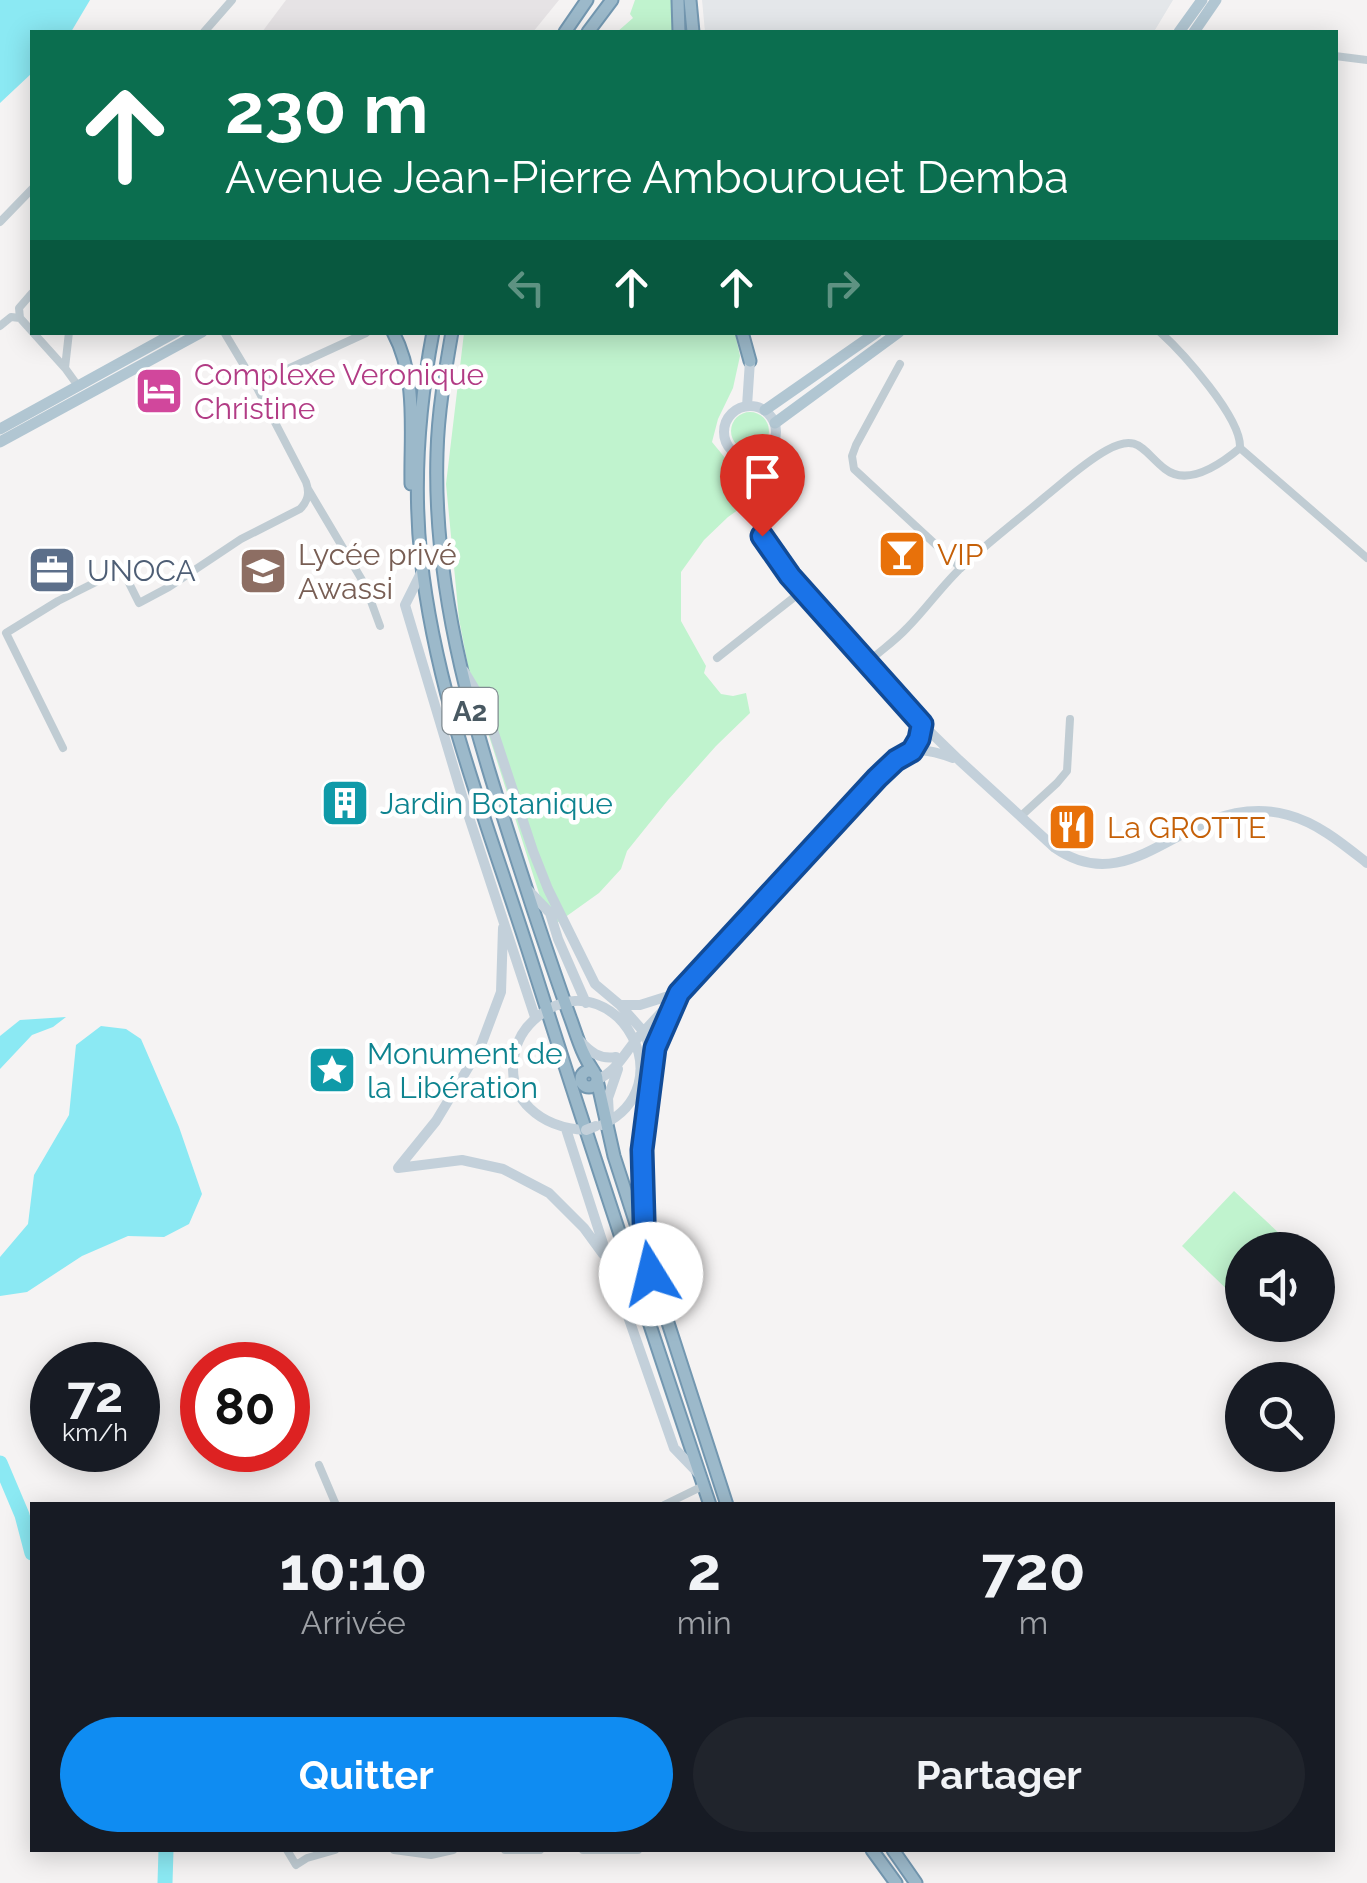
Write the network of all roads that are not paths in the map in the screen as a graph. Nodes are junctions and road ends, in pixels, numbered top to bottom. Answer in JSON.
{"nodes":[{"id":1,"x":232,"y":0,"type":"edge"},
{"id":2,"x":587,"y":0,"type":"edge"},
{"id":3,"x":612,"y":0,"type":"edge"},
{"id":4,"x":678,"y":0,"type":"edge"},
{"id":5,"x":690,"y":0,"type":"edge"},
{"id":6,"x":1202,"y":0,"type":"edge"},
{"id":7,"x":1216,"y":0,"type":"edge"},
{"id":8,"x":576,"y":14,"type":"junction"},
{"id":9,"x":206,"y":30,"type":"edge"},
{"id":10,"x":559,"y":30,"type":"edge"},
{"id":11,"x":566,"y":30,"type":"edge"},
{"id":12,"x":590,"y":30,"type":"edge"},
{"id":13,"x":679,"y":30,"type":"edge"},
{"id":14,"x":692,"y":30,"type":"edge"},
{"id":15,"x":1180,"y":30,"type":"edge"},
{"id":16,"x":1195,"y":30,"type":"edge"},
{"id":17,"x":1338,"y":56,"type":"edge"},
{"id":18,"x":1367,"y":60,"type":"edge"},
{"id":19,"x":30,"y":191,"type":"edge"},
{"id":20,"x":0,"y":222,"type":"edge"},
{"id":21,"x":30,"y":295,"type":"edge"},
{"id":22,"x":20,"y":318,"type":"junction"},
{"id":23,"x":0,"y":326,"type":"edge"},
{"id":24,"x":30,"y":329,"type":"edge"},
{"id":25,"x":35,"y":335,"type":"edge"},
{"id":26,"x":69,"y":335,"type":"edge"},
{"id":27,"x":171,"y":335,"type":"edge"},
{"id":28,"x":196,"y":335,"type":"edge"},
{"id":29,"x":226,"y":335,"type":"edge"},
{"id":30,"x":362,"y":335,"type":"edge"},
{"id":31,"x":395,"y":335,"type":"edge"},
{"id":32,"x":432,"y":335,"type":"edge"},
{"id":33,"x":452,"y":335,"type":"edge"},
{"id":34,"x":743,"y":335,"type":"edge"},
{"id":35,"x":750,"y":335,"type":"edge"},
{"id":36,"x":873,"y":335,"type":"edge"},
{"id":37,"x":895,"y":335,"type":"edge"},
{"id":38,"x":1163,"y":335,"type":"edge"},
{"id":39,"x":750,"y":361,"type":"junction"},
{"id":40,"x":900,"y":364,"type":"dead end"},
{"id":41,"x":65,"y":368,"type":"junction"},
{"id":42,"x":255,"y":384,"type":"junction"},
{"id":43,"x":78,"y":386,"type":"junction"},
{"id":44,"x":746,"y":406,"type":"junction"},
{"id":45,"x":765,"y":410,"type":"junction"},
{"id":46,"x":774,"y":422,"type":"junction"},
{"id":47,"x":0,"y":429,"type":"edge"},
{"id":48,"x":0,"y":442,"type":"edge"},
{"id":49,"x":1240,"y":448,"type":"junction"},
{"id":50,"x":750,"y":458,"type":"junction"},
{"id":51,"x":308,"y":489,"type":"junction"},
{"id":52,"x":421,"y":552,"type":"junction"},
{"id":53,"x":1367,"y":558,"type":"edge"},
{"id":54,"x":961,"y":568,"type":"junction"},
{"id":55,"x":422,"y":569,"type":"junction"},
{"id":56,"x":802,"y":591,"type":"junction"},
{"id":57,"x":380,"y":626,"type":"dead end"},
{"id":58,"x":5,"y":632,"type":"edge"},
{"id":59,"x":717,"y":658,"type":"dead end"},
{"id":60,"x":458,"y":660,"type":"junction"},
{"id":61,"x":866,"y":663,"type":"junction"},
{"id":62,"x":1070,"y":718,"type":"dead end"},
{"id":63,"x":922,"y":724,"type":"junction"},
{"id":64,"x":63,"y":748,"type":"dead end"},
{"id":65,"x":912,"y":751,"type":"junction"},
{"id":66,"x":958,"y":760,"type":"junction"},
{"id":67,"x":1021,"y":816,"type":"junction"},
{"id":68,"x":1367,"y":863,"type":"edge"},
{"id":69,"x":526,"y":888,"type":"junction"},
{"id":70,"x":504,"y":922,"type":"junction"},
{"id":71,"x":679,"y":993,"type":"junction"},
{"id":72,"x":586,"y":1003,"type":"junction"},
{"id":73,"x":565,"y":1004,"type":"junction"},
{"id":74,"x":620,"y":1005,"type":"junction"},
{"id":75,"x":549,"y":1009,"type":"junction"},
{"id":76,"x":535,"y":1017,"type":"junction"},
{"id":77,"x":577,"y":1037,"type":"junction"},
{"id":78,"x":636,"y":1040,"type":"junction"},
{"id":79,"x":618,"y":1060,"type":"junction"},
{"id":80,"x":654,"y":1060,"type":"junction"},
{"id":81,"x":596,"y":1076,"type":"junction"},
{"id":82,"x":581,"y":1081,"type":"junction"},
{"id":83,"x":596,"y":1127,"type":"junction"},
{"id":84,"x":566,"y":1129,"type":"junction"},
{"id":85,"x":614,"y":1156,"type":"junction"},
{"id":86,"x":645,"y":1254,"type":"junction"},
{"id":87,"x":628,"y":1258,"type":"junction"},
{"id":88,"x":609,"y":1262,"type":"junction"},
{"id":89,"x":319,"y":1464,"type":"dead end"},
{"id":90,"x":701,"y":1480,"type":"junction"},
{"id":91,"x":335,"y":1502,"type":"edge"},
{"id":92,"x":668,"y":1502,"type":"edge"},
{"id":93,"x":709,"y":1502,"type":"edge"},
{"id":94,"x":726,"y":1502,"type":"edge"},
{"id":95,"x":288,"y":1852,"type":"edge"},
{"id":96,"x":327,"y":1852,"type":"edge"},
{"id":97,"x":409,"y":1852,"type":"edge"},
{"id":98,"x":444,"y":1852,"type":"edge"},
{"id":99,"x":873,"y":1852,"type":"edge"},
{"id":100,"x":893,"y":1852,"type":"edge"},
{"id":101,"x":896,"y":1883,"type":"edge"},
{"id":102,"x":916,"y":1883,"type":"edge"}],
"edges":[{"from":1,"to":9,"type":"street"},
{"from":2,"to":8,"type":"highway"},
{"from":3,"to":12,"type":"highway"},
{"from":4,"to":13,"type":"highway"},
{"from":5,"to":14,"type":"highway"},
{"from":6,"to":15,"type":"main road"},
{"from":7,"to":16,"type":"main road"},
{"from":8,"to":10,"type":"highway"},
{"from":8,"to":11,"type":"highway"},
{"from":17,"to":18,"type":"street"},
{"from":19,"to":20,"type":"street"},
{"from":21,"to":22,"type":"street"},
{"from":22,"to":23,"type":"street"},
{"from":22,"to":24,"type":"street"},
{"from":25,"to":41,"type":"street"},
{"from":26,"to":41,"type":"street"},
{"from":27,"to":43,"type":"main road"},
{"from":28,"to":48,"type":"main road"},
{"from":29,"to":42,"type":"street"},
{"from":30,"to":42,"type":"street"},
{"from":31,"to":52,"type":"highway"},
{"from":32,"to":52,"type":"highway","number":"A2"},
{"from":33,"to":60,"type":"highway","number":"A2"},
{"from":34,"to":39,"type":"highway"},
{"from":35,"to":39,"type":"highway"},
{"from":36,"to":45,"type":"main road"},
{"from":37,"to":46,"type":"main road"},
{"from":38,"to":49,"type":"street"},
{"from":39,"to":44,"type":"main road"},
{"from":40,"to":54,"type":"street"},
{"from":41,"to":43,"type":"street"},
{"from":42,"to":51,"type":"street"},
{"from":43,"to":47,"type":"main road"},
{"from":44,"to":45,"type":"main road"},
{"from":44,"to":50,"type":"main road"},
{"from":45,"to":46,"type":"main road"},
{"from":46,"to":50,"type":"main road"},
{"from":49,"to":53,"type":"street"},
{"from":49,"to":54,"type":"street"},
{"from":50,"to":56,"type":"main road"},
{"from":51,"to":57,"type":"street"},
{"from":51,"to":58,"type":"street"},
{"from":52,"to":55,"type":"highway","number":"A2"},
{"from":54,"to":61,"type":"street"},
{"from":55,"to":70,"type":"main road"},
{"from":55,"to":75,"type":"highway","number":"A2"},
{"from":56,"to":59,"type":"street"},
{"from":56,"to":61,"type":"main road"},
{"from":58,"to":64,"type":"street"},
{"from":60,"to":69,"type":"highway","number":"A2"},
{"from":60,"to":74,"type":"main road"},
{"from":61,"to":63,"type":"main road"},
{"from":62,"to":67,"type":"street"},
{"from":63,"to":65,"type":"main road"},
{"from":63,"to":66,"type":"main road"},
{"from":65,"to":66,"type":"main road"},
{"from":65,"to":71,"type":"main road"},
{"from":66,"to":67,"type":"main road"},
{"from":67,"to":68,"type":"main road"},
{"from":69,"to":72,"type":"main road"},
{"from":69,"to":73,"type":"highway","number":"A2"},
{"from":70,"to":76,"type":"main road"},
{"from":70,"to":88,"type":"main road"},
{"from":71,"to":74,"type":"main road"},
{"from":71,"to":78,"type":"main road"},
{"from":71,"to":80,"type":"main road"},
{"from":72,"to":73,"type":"main road"},
{"from":72,"to":78,"type":"main road"},
{"from":73,"to":75,"type":"main road"},
{"from":73,"to":77,"type":"highway","number":"A2"},
{"from":74,"to":78,"type":"main road"},
{"from":75,"to":76,"type":"main road"},
{"from":75,"to":82,"type":"highway"},
{"from":75,"to":83,"type":"highway","number":"A2"},
{"from":76,"to":84,"type":"main road"},
{"from":77,"to":79,"type":"main road"},
{"from":77,"to":81,"type":"highway","number":"A2"},
{"from":78,"to":79,"type":"main road"},
{"from":78,"to":80,"type":"main road"},
{"from":78,"to":83,"type":"main road"},
{"from":79,"to":81,"type":"main road"},
{"from":79,"to":85,"type":"main road"},
{"from":80,"to":86,"type":"main road"},
{"from":81,"to":82,"type":"highway"},
{"from":81,"to":83,"type":"highway"},
{"from":82,"to":87,"type":"highway"},
{"from":83,"to":84,"type":"main road"},
{"from":83,"to":85,"type":"highway"},
{"from":83,"to":87,"type":"highway"},
{"from":84,"to":88,"type":"main road"},
{"from":85,"to":86,"type":"highway"},
{"from":86,"to":94,"type":"highway"},
{"from":87,"to":90,"type":"highway"},
{"from":88,"to":90,"type":"main road"},
{"from":89,"to":91,"type":"street"},
{"from":90,"to":92,"type":"street"},
{"from":90,"to":93,"type":"highway"},
{"from":95,"to":96,"type":"street"},
{"from":97,"to":98,"type":"street"},
{"from":99,"to":101,"type":"highway"},
{"from":100,"to":102,"type":"highway"}]}
